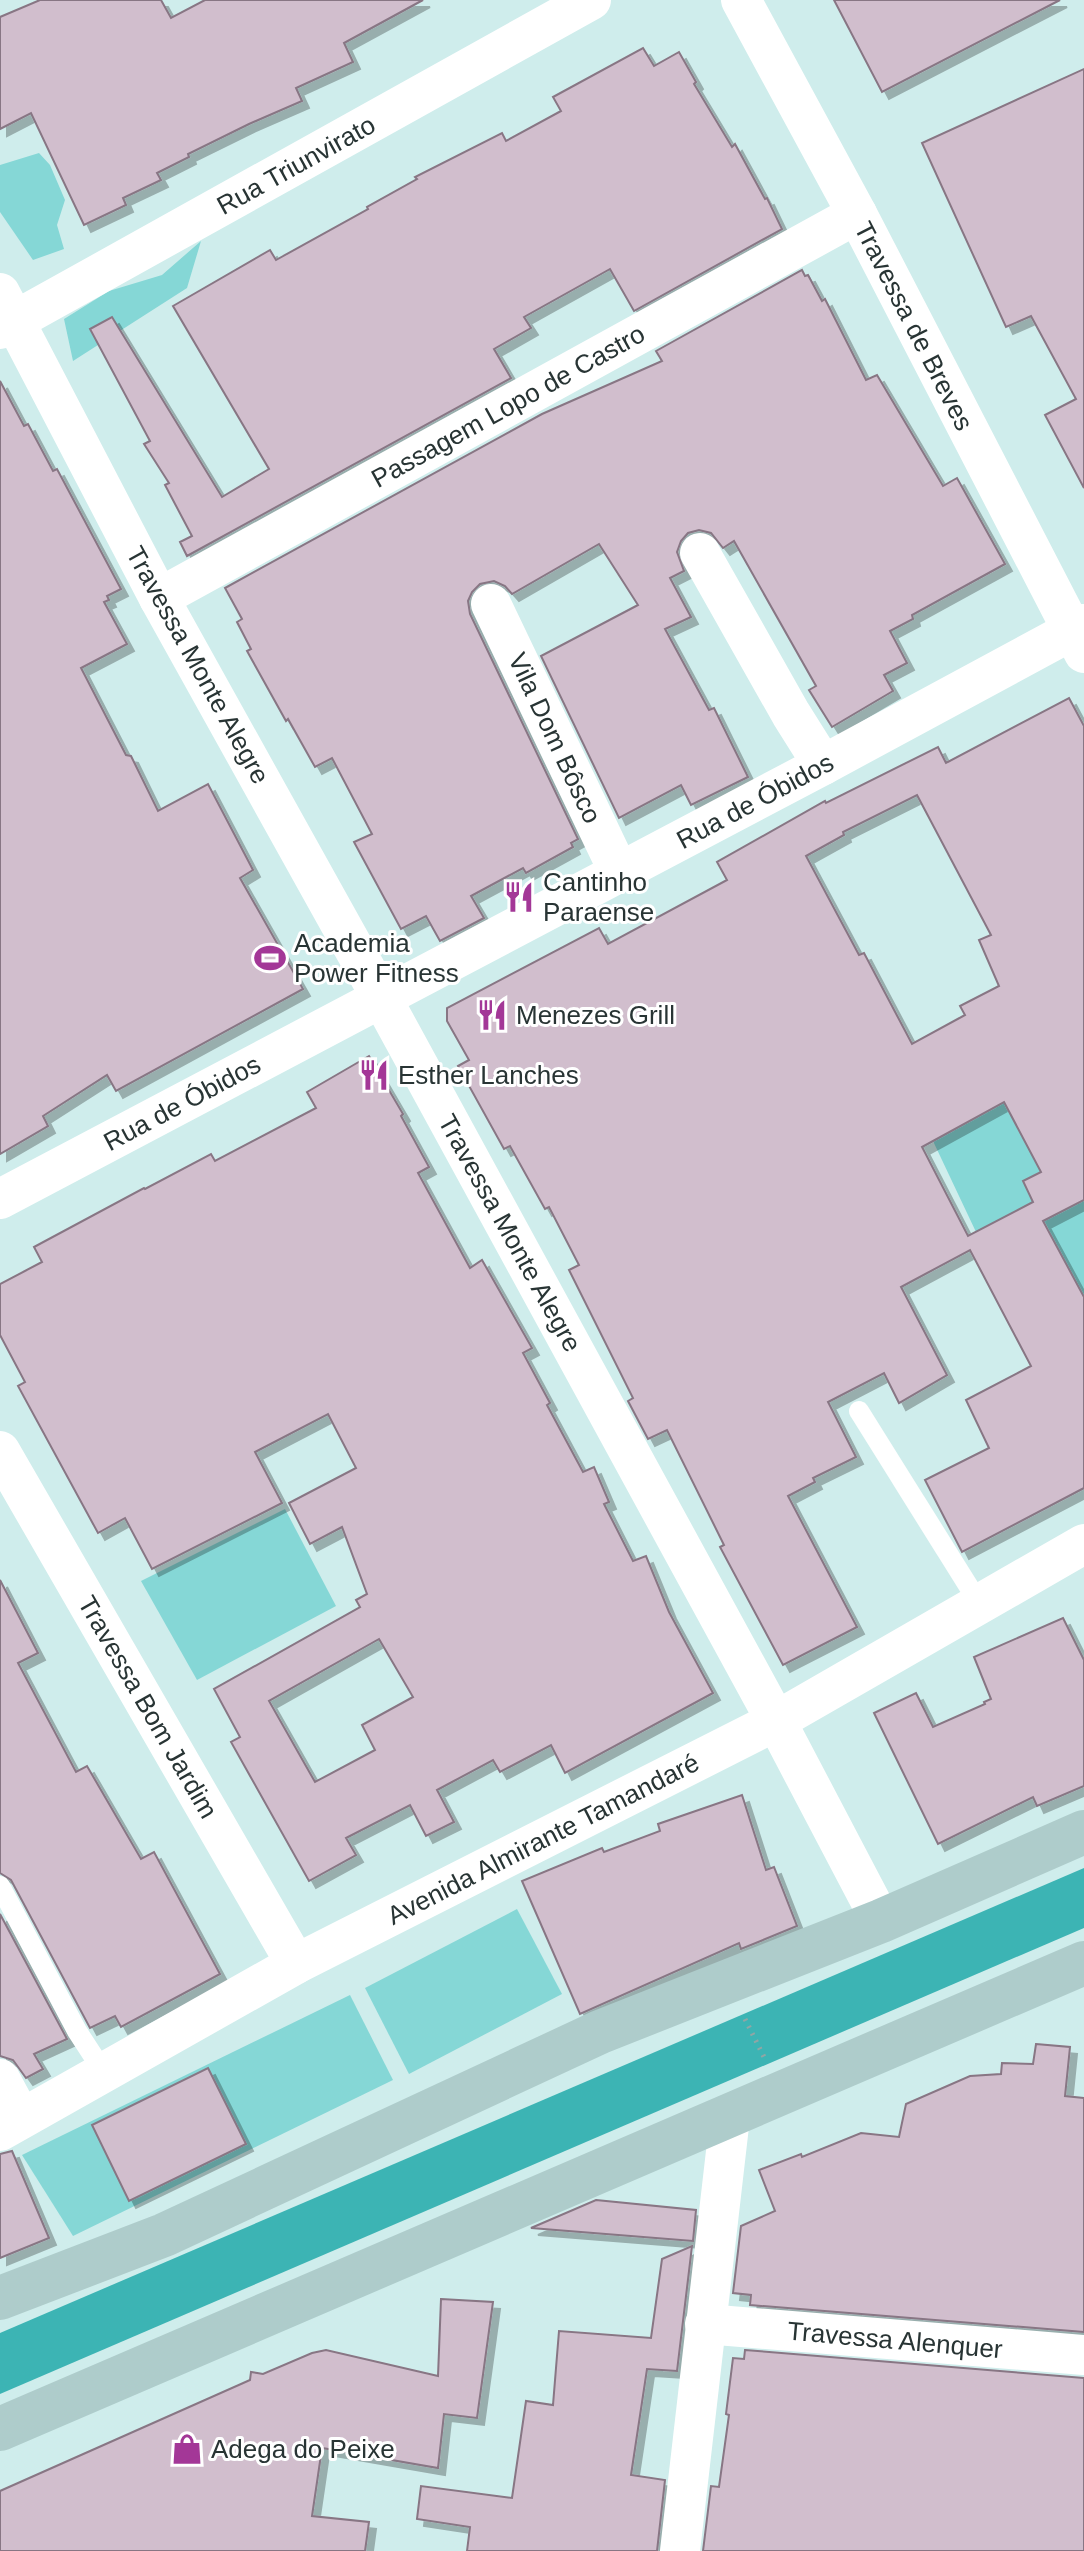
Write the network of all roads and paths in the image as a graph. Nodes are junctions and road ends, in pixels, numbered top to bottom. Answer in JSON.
{"nodes":[{"id":1,"x":591,"y":0,"type":"edge"},
{"id":2,"x":741,"y":0,"type":"edge"},
{"id":3,"x":857,"y":214,"type":"junction"},
{"id":4,"x":5,"y":314,"type":"edge"},
{"id":5,"x":700,"y":553,"type":"dead end"},
{"id":6,"x":159,"y":598,"type":"junction"},
{"id":7,"x":491,"y":604,"type":"dead end"},
{"id":8,"x":1080,"y":636,"type":"edge"},
{"id":9,"x":823,"y":765,"type":"junction"},
{"id":10,"x":619,"y":872,"type":"junction"},
{"id":11,"x":381,"y":997,"type":"junction"},
{"id":12,"x":0,"y":1199,"type":"edge"},
{"id":13,"x":859,"y":1411,"type":"dead end"},
{"id":14,"x":0,"y":1451,"type":"edge"},
{"id":15,"x":1084,"y":1544,"type":"edge"},
{"id":16,"x":979,"y":1603,"type":"junction"},
{"id":17,"x":776,"y":1721,"type":"junction"},
{"id":18,"x":1084,"y":1832,"type":"edge"},
{"id":19,"x":0,"y":1886,"type":"edge"},
{"id":20,"x":881,"y":1921,"type":"junction"},
{"id":21,"x":1084,"y":1963,"type":"edge"},
{"id":22,"x":296,"y":1964,"type":"junction"},
{"id":23,"x":739,"y":2008,"type":"dead end"},
{"id":24,"x":766,"y":2060,"type":"dead end"},
{"id":25,"x":103,"y":2071,"type":"junction"},
{"id":26,"x":0,"y":2079,"type":"edge"},
{"id":27,"x":730,"y":2117,"type":"junction"},
{"id":28,"x":11,"y":2124,"type":"edge"},
{"id":29,"x":0,"y":2298,"type":"edge"},
{"id":30,"x":705,"y":2324,"type":"junction"},
{"id":31,"x":1084,"y":2355,"type":"edge"},
{"id":32,"x":0,"y":2429,"type":"edge"},
{"id":33,"x":680,"y":2551,"type":"edge"}],
"edges":[{"from":1,"to":4,"type":"street","name":"Rua Triunvirato"},
{"from":2,"to":3,"type":"street","name":"Travessa de Breves"},
{"from":3,"to":6,"type":"street","name":"Passagem Lopo de Castro"},
{"from":3,"to":8,"type":"street","name":"Travessa de Breves"},
{"from":4,"to":6,"type":"street","name":"Travessa Monte Alegre"},
{"from":5,"to":9,"type":"street"},
{"from":6,"to":11,"type":"street","name":"Travessa Monte Alegre"},
{"from":7,"to":10,"type":"street","name":"Vila Dom Bôsco"},
{"from":8,"to":9,"type":"street","name":"Rua de Óbidos"},
{"from":9,"to":10,"type":"street","name":"Rua de Óbidos"},
{"from":10,"to":11,"type":"street","name":"Rua de Óbidos"},
{"from":11,"to":12,"type":"street","name":"Rua de Óbidos"},
{"from":11,"to":17,"type":"street","name":"Travessa Monte Alegre"},
{"from":13,"to":16,"type":"lane"},
{"from":14,"to":22,"type":"street","name":"Travessa Bom Jardim"},
{"from":15,"to":16,"type":"street","name":"Avenida Almirante Tamandaré"},
{"from":16,"to":17,"type":"street","name":"Avenida Almirante Tamandaré"},
{"from":17,"to":20,"type":"street","name":"Travessa Monte Alegre"},
{"from":17,"to":22,"type":"street","name":"Avenida Almirante Tamandaré"},
{"from":18,"to":20,"type":"main road"},
{"from":19,"to":25,"type":"lane"},
{"from":20,"to":29,"type":"main road"},
{"from":21,"to":27,"type":"main road"},
{"from":22,"to":25,"type":"street","name":"Avenida Almirante Tamandaré"},
{"from":23,"to":24,"type":"path"},
{"from":25,"to":28,"type":"street","name":"Avenida Almirante Tamandaré"},
{"from":26,"to":28,"type":"street"},
{"from":27,"to":30,"type":"street"},
{"from":27,"to":32,"type":"main road"},
{"from":30,"to":31,"type":"street","name":"Travessa Alenquer"},
{"from":30,"to":33,"type":"street"}]}
